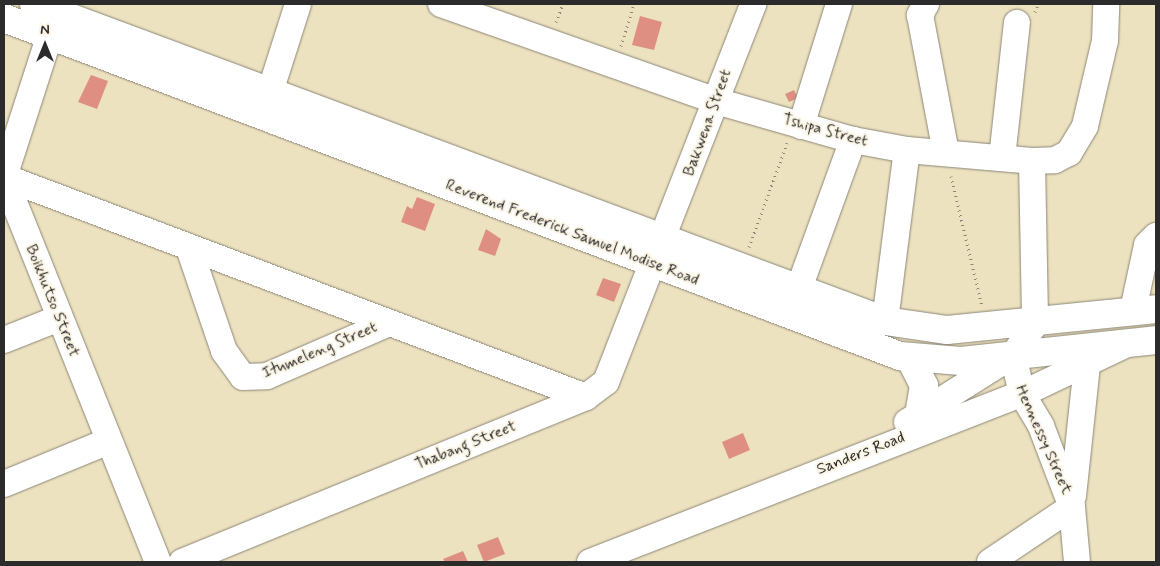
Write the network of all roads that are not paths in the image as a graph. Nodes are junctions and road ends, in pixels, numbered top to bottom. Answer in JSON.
{"nodes":[{"id":1,"x":34,"y":4,"type":"edge"},
{"id":2,"x":298,"y":4,"type":"edge"},
{"id":3,"x":441,"y":4,"type":"edge"},
{"id":4,"x":752,"y":4,"type":"edge"},
{"id":5,"x":838,"y":4,"type":"edge"},
{"id":6,"x":926,"y":4,"type":"edge"},
{"id":7,"x":1106,"y":4,"type":"edge"},
{"id":8,"x":1126,"y":4,"type":"edge"},
{"id":9,"x":4,"y":18,"type":"edge"},
{"id":10,"x":1017,"y":23,"type":"dead end"},
{"id":11,"x":50,"y":35,"type":"junction"},
{"id":12,"x":1104,"y":41,"type":"junction"},
{"id":13,"x":270,"y":92,"type":"junction"},
{"id":14,"x":716,"y":101,"type":"junction"},
{"id":15,"x":798,"y":124,"type":"junction"},
{"id":16,"x":853,"y":140,"type":"junction"},
{"id":17,"x":907,"y":150,"type":"junction"},
{"id":18,"x":945,"y":152,"type":"junction"},
{"id":19,"x":1002,"y":158,"type":"junction"},
{"id":20,"x":1032,"y":160,"type":"junction"},
{"id":21,"x":4,"y":177,"type":"edge"},
{"id":22,"x":1156,"y":236,"type":"edge"},
{"id":23,"x":189,"y":248,"type":"junction"},
{"id":24,"x":659,"y":253,"type":"junction"},
{"id":25,"x":798,"y":291,"type":"junction"},
{"id":26,"x":1144,"y":310,"type":"edge"},
{"id":27,"x":58,"y":319,"type":"junction"},
{"id":28,"x":885,"y":321,"type":"junction"},
{"id":29,"x":389,"y":323,"type":"junction"},
{"id":30,"x":1035,"y":324,"type":"junction"},
{"id":31,"x":4,"y":340,"type":"edge"},
{"id":32,"x":1144,"y":341,"type":"edge"},
{"id":33,"x":1013,"y":355,"type":"junction"},
{"id":34,"x":910,"y":358,"type":"junction"},
{"id":35,"x":1087,"y":364,"type":"junction"},
{"id":36,"x":1022,"y":394,"type":"junction"},
{"id":37,"x":586,"y":397,"type":"junction"},
{"id":38,"x":919,"y":413,"type":"junction"},
{"id":39,"x":109,"y":442,"type":"junction"},
{"id":40,"x":868,"y":451,"type":"junction"},
{"id":41,"x":4,"y":484,"type":"edge"},
{"id":42,"x":1072,"y":507,"type":"junction"},
{"id":43,"x":158,"y":562,"type":"edge"},
{"id":44,"x":182,"y":562,"type":"edge"},
{"id":45,"x":590,"y":562,"type":"edge"},
{"id":46,"x":990,"y":562,"type":"edge"},
{"id":47,"x":1077,"y":562,"type":"edge"}],
"edges":[{"from":1,"to":13,"type":"main road","name":"Reverend Frederick Samuel Modise Road"},
{"from":2,"to":13,"type":"street"},
{"from":3,"to":14,"type":"street","name":"Tshipa Street"},
{"from":4,"to":14,"type":"street","name":"Bakwena Street"},
{"from":5,"to":15,"type":"street"},
{"from":6,"to":18,"type":"street"},
{"from":7,"to":12,"type":"street","name":"Tshipa Street"},
{"from":8,"to":12,"type":"street"},
{"from":9,"to":11,"type":"main road","name":"Reverend Frederick Samuel Modise Road"},
{"from":10,"to":19,"type":"street"},
{"from":11,"to":21,"type":"street"},
{"from":11,"to":24,"type":"main road","name":"Reverend Frederick Samuel Modise Road"},
{"from":12,"to":20,"type":"street","name":"Tshipa Street"},
{"from":13,"to":24,"type":"main road","name":"Reverend Frederick Samuel Modise Road"},
{"from":14,"to":15,"type":"street","name":"Tshipa Street"},
{"from":14,"to":24,"type":"street","name":"Bakwena Street"},
{"from":15,"to":16,"type":"street","name":"Tshipa Street"},
{"from":16,"to":17,"type":"street","name":"Tshipa Street"},
{"from":16,"to":25,"type":"street"},
{"from":17,"to":18,"type":"street","name":"Tshipa Street"},
{"from":17,"to":28,"type":"street"},
{"from":18,"to":19,"type":"street","name":"Tshipa Street"},
{"from":19,"to":20,"type":"street","name":"Tshipa Street"},
{"from":20,"to":30,"type":"street"},
{"from":21,"to":23,"type":"street","name":"Itumeleng Street"},
{"from":21,"to":27,"type":"street","name":"Boikhutso Street"},
{"from":22,"to":26,"type":"street"},
{"from":23,"to":29,"type":"street","name":"Itumeleng Street"},
{"from":23,"to":29,"type":"street","name":"Itumeleng Street"},
{"from":24,"to":25,"type":"main road","name":"Reverend Frederick Samuel Modise Road"},
{"from":24,"to":34,"type":"main road","name":"Reverend Frederick Samuel Modise Road"},
{"from":24,"to":37,"type":"street","name":"Thabang Street"},
{"from":25,"to":28,"type":"main road","name":"Reverend Frederick Samuel Modise Road"},
{"from":26,"to":30,"type":"main road","name":"Reverend Frederick Samuel Modise Road"},
{"from":27,"to":31,"type":"street"},
{"from":27,"to":39,"type":"street","name":"Boikhutso Street"},
{"from":28,"to":30,"type":"main road","name":"Reverend Frederick Samuel Modise Road"},
{"from":29,"to":37,"type":"street","name":"Itumeleng Street"},
{"from":30,"to":33,"type":"street"},
{"from":32,"to":33,"type":"main road","name":"Reverend Frederick Samuel Modise Road"},
{"from":32,"to":35,"type":"street","name":"Sanders Road"},
{"from":33,"to":34,"type":"main road","name":"Reverend Frederick Samuel Modise Road"},
{"from":33,"to":36,"type":"street","name":"Hennessy Street"},
{"from":33,"to":38,"type":"street"},
{"from":34,"to":38,"type":"main road"},
{"from":35,"to":36,"type":"street","name":"Sanders Road"},
{"from":35,"to":42,"type":"street"},
{"from":36,"to":40,"type":"street","name":"Sanders Road"},
{"from":36,"to":42,"type":"street","name":"Hennessy Street"},
{"from":37,"to":44,"type":"street","name":"Thabang Street"},
{"from":38,"to":40,"type":"street"},
{"from":39,"to":41,"type":"street"},
{"from":39,"to":43,"type":"street","name":"Boikhutso Street"},
{"from":40,"to":45,"type":"street","name":"Sanders Road"},
{"from":42,"to":46,"type":"street"},
{"from":42,"to":47,"type":"street","name":"Hennessy Street"}]}
